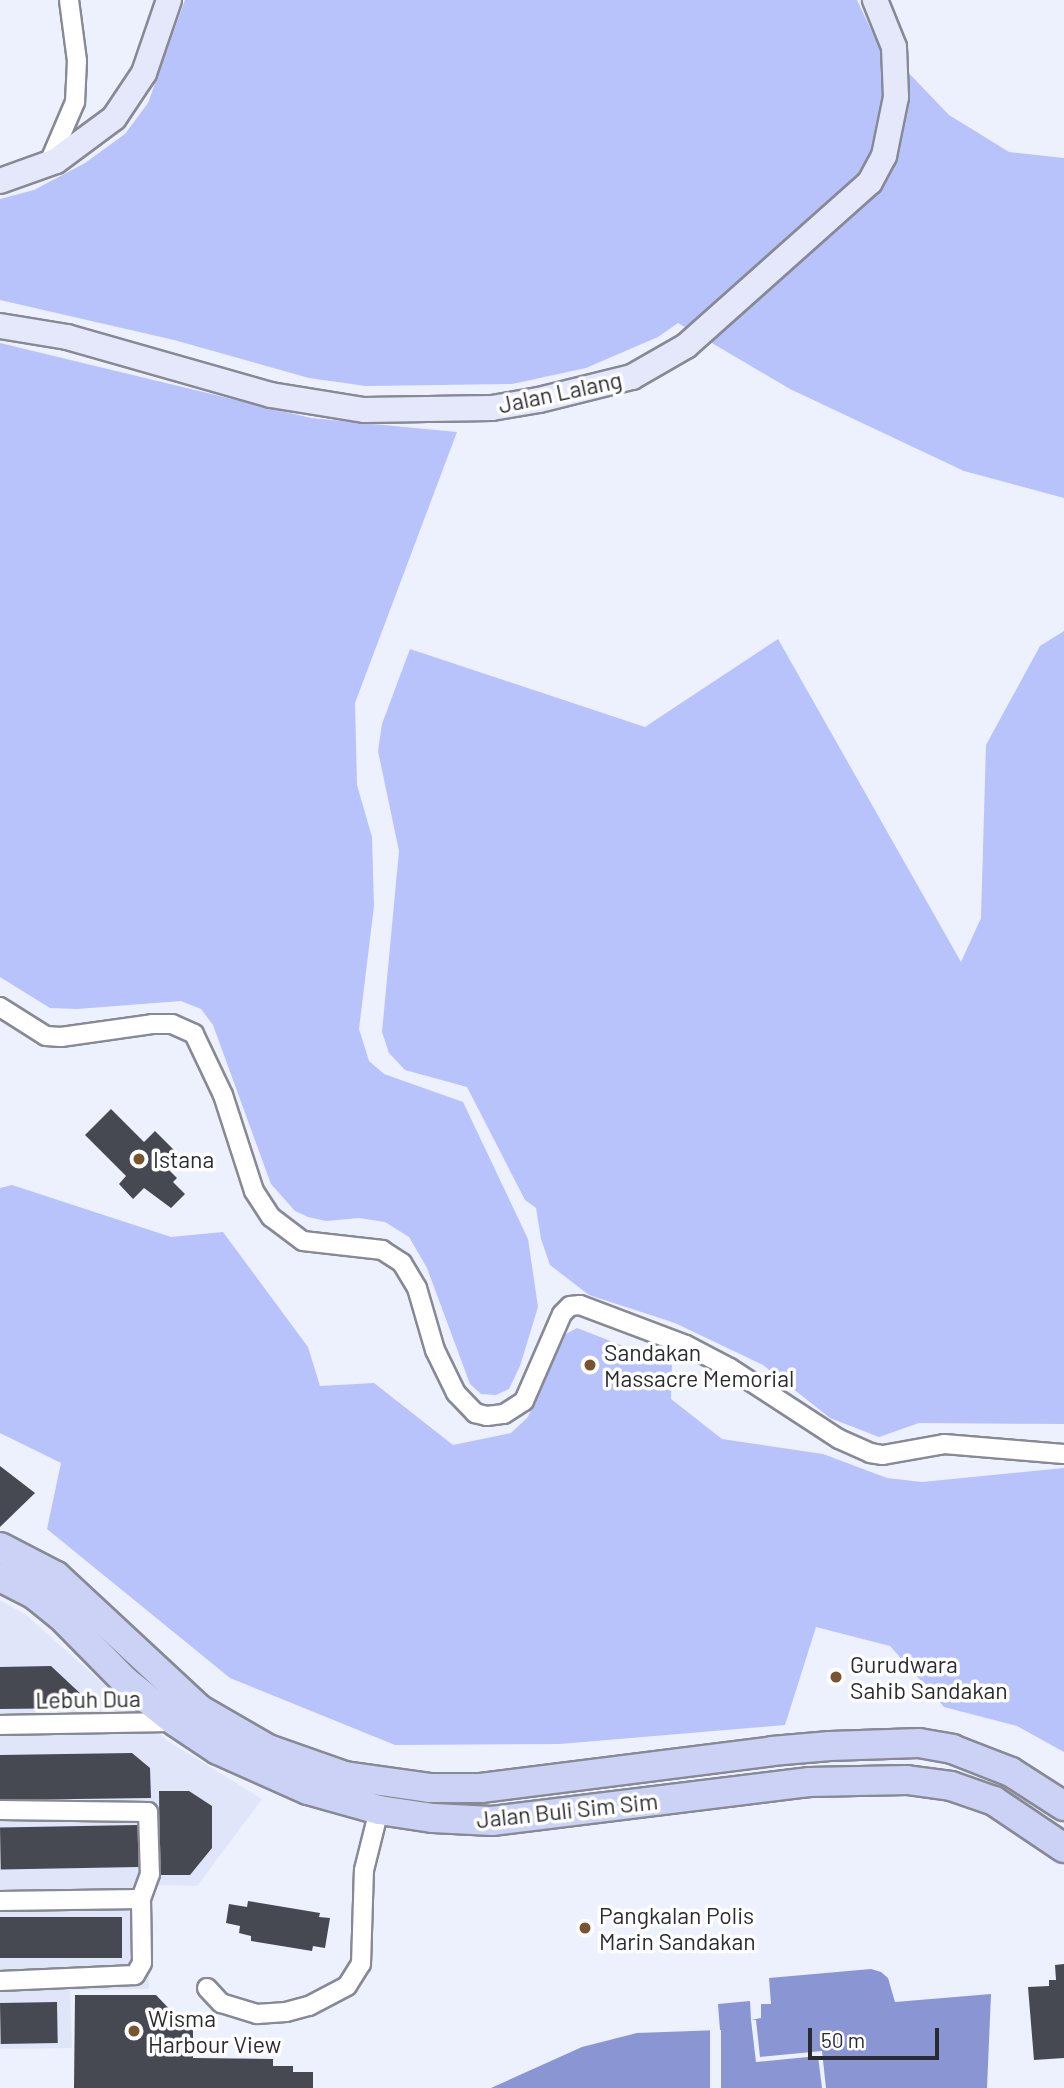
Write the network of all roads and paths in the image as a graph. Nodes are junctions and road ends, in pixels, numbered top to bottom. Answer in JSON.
{"nodes":[{"id":1,"x":69,"y":0,"type":"edge"},
{"id":2,"x":169,"y":0,"type":"edge"},
{"id":3,"x":875,"y":0,"type":"edge"},
{"id":4,"x":48,"y":165,"type":"junction"},
{"id":5,"x":0,"y":181,"type":"edge"},
{"id":6,"x":0,"y":326,"type":"edge"},
{"id":7,"x":0,"y":1007,"type":"edge"},
{"id":8,"x":1064,"y":1454,"type":"edge"},
{"id":9,"x":0,"y":1547,"type":"edge"},
{"id":10,"x":0,"y":1577,"type":"edge"},
{"id":11,"x":176,"y":1722,"type":"junction"},
{"id":12,"x":0,"y":1725,"type":"edge"},
{"id":13,"x":1064,"y":1806,"type":"edge"},
{"id":14,"x":0,"y":1810,"type":"edge"},
{"id":15,"x":379,"y":1810,"type":"junction"},
{"id":16,"x":1064,"y":1848,"type":"edge"},
{"id":17,"x":141,"y":1899,"type":"junction"},
{"id":18,"x":0,"y":1900,"type":"edge"},
{"id":19,"x":0,"y":1981,"type":"edge"},
{"id":20,"x":207,"y":1988,"type":"dead end"}],
"edges":[{"from":1,"to":4,"type":"street"},
{"from":2,"to":4,"type":"street"},
{"from":3,"to":6,"type":"street","name":"Jalan Lalang"},
{"from":4,"to":5,"type":"street"},
{"from":7,"to":8,"type":"street"},
{"from":9,"to":13,"type":"main road","name":"Jalan Buli Sim Sim"},
{"from":10,"to":11,"type":"main road","name":"Jalan Buli Sim Sim"},
{"from":11,"to":12,"type":"street","name":"Lebuh Dua"},
{"from":11,"to":15,"type":"main road","name":"Jalan Buli Sim Sim"},
{"from":14,"to":17,"type":"street"},
{"from":15,"to":16,"type":"main road","name":"Jalan Buli Sim Sim"},
{"from":15,"to":20,"type":"street"},
{"from":17,"to":18,"type":"street"},
{"from":17,"to":19,"type":"street"}]}
